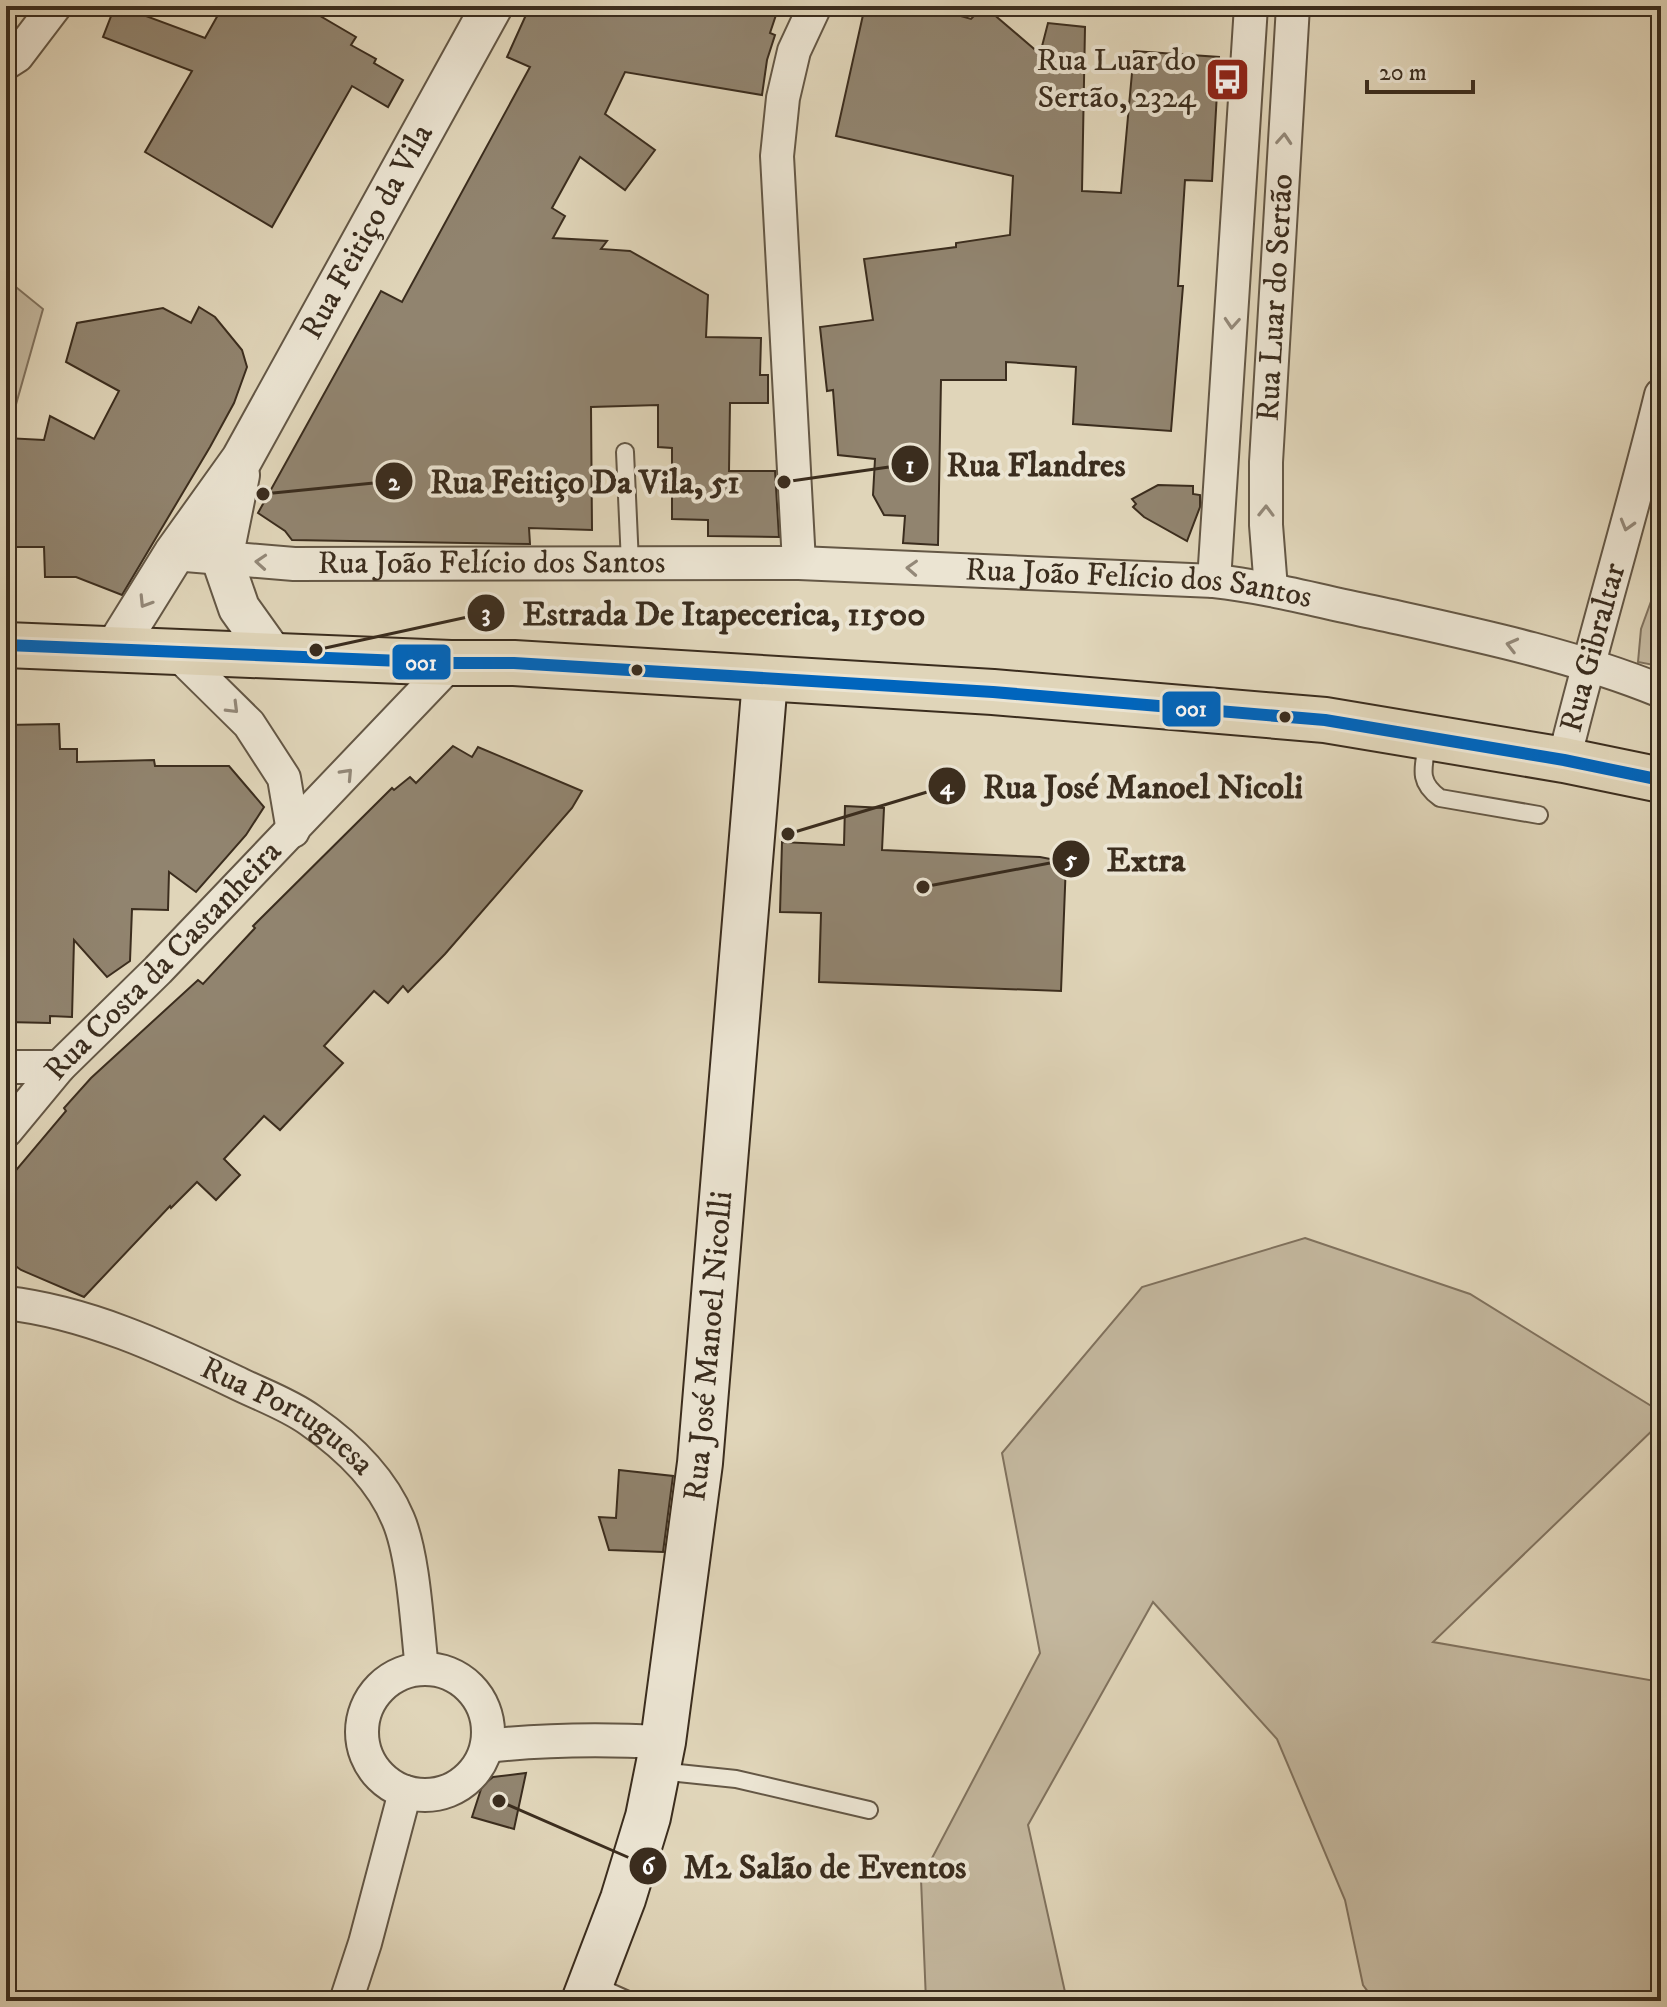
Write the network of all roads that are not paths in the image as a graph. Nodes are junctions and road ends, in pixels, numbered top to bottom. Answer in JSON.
{"nodes":[{"id":1,"x":55,"y":6,"type":"edge"},
{"id":2,"x":492,"y":6,"type":"edge"},
{"id":3,"x":815,"y":6,"type":"edge"},
{"id":4,"x":1251,"y":6,"type":"edge"},
{"id":5,"x":1293,"y":6,"type":"edge"},
{"id":6,"x":6,"y":63,"type":"edge"},
{"id":7,"x":1276,"y":268,"type":"junction"},
{"id":8,"x":1235,"y":271,"type":"junction"},
{"id":9,"x":1661,"y":395,"type":"edge"},
{"id":10,"x":625,"y":452,"type":"dead end"},
{"id":11,"x":242,"y":459,"type":"junction"},
{"id":12,"x":174,"y":554,"type":"junction"},
{"id":13,"x":222,"y":559,"type":"junction"},
{"id":14,"x":630,"y":563,"type":"junction"},
{"id":15,"x":799,"y":563,"type":"junction"},
{"id":16,"x":1214,"y":581,"type":"junction"},
{"id":17,"x":1271,"y":589,"type":"junction"},
{"id":18,"x":6,"y":645,"type":"edge"},
{"id":19,"x":115,"y":649,"type":"junction"},
{"id":20,"x":177,"y":653,"type":"junction"},
{"id":21,"x":274,"y":657,"type":"junction"},
{"id":22,"x":451,"y":663,"type":"junction"},
{"id":23,"x":1587,"y":664,"type":"junction"},
{"id":24,"x":765,"y":680,"type":"junction"},
{"id":25,"x":1661,"y":691,"type":"edge"},
{"id":26,"x":1428,"y":737,"type":"junction"},
{"id":27,"x":1564,"y":760,"type":"junction"},
{"id":28,"x":1660,"y":778,"type":"edge"},
{"id":29,"x":1539,"y":815,"type":"dead end"},
{"id":30,"x":293,"y":831,"type":"junction"},
{"id":31,"x":6,"y":1067,"type":"edge"},
{"id":32,"x":59,"y":1067,"type":"junction"},
{"id":33,"x":6,"y":1131,"type":"edge"},
{"id":34,"x":6,"y":1303,"type":"edge"},
{"id":35,"x":422,"y":1669,"type":"junction"},
{"id":36,"x":487,"y":1746,"type":"junction"},
{"id":37,"x":660,"y":1756,"type":"junction"},
{"id":38,"x":405,"y":1792,"type":"junction"},
{"id":39,"x":869,"y":1810,"type":"dead end"},
{"id":40,"x":587,"y":1992,"type":"edge"},
{"id":41,"x":346,"y":2001,"type":"edge"},
{"id":42,"x":630,"y":2001,"type":"edge"}],
"edges":[{"from":1,"to":6,"type":"street"},
{"from":2,"to":11,"type":"street","name":"Rua Feitiço da Vila"},
{"from":3,"to":15,"type":"street"},
{"from":4,"to":8,"type":"street","name":"Rua Luar do Sertão"},
{"from":7,"to":5,"type":"street","name":"Rua Luar do Sertão","one_way":true},
{"from":7,"to":8,"type":"street"},
{"from":17,"to":7,"type":"street","name":"Rua Luar do Sertão","one_way":true},
{"from":8,"to":16,"type":"street","name":"Rua Luar do Sertão","one_way":true},
{"from":9,"to":23,"type":"street","name":"Rua Gibraltar","one_way":true},
{"from":10,"to":14,"type":"lane"},
{"from":11,"to":12,"type":"street","name":"Rua Feitiço da Vila"},
{"from":11,"to":13,"type":"street","name":"Rua Feitiço da Vila"},
{"from":12,"to":13,"type":"street","name":"Rua João Felício dos Santos"},
{"from":12,"to":19,"type":"street","name":"Rua Feitiço da Vila","one_way":true},
{"from":14,"to":13,"type":"street","name":"Rua João Felício dos Santos","one_way":true},
{"from":13,"to":21,"type":"street"},
{"from":14,"to":15,"type":"street","name":"Rua João Felício dos Santos"},
{"from":16,"to":15,"type":"street","name":"Rua João Felício dos Santos","one_way":true},
{"from":16,"to":17,"type":"street","name":"Rua João Felício dos Santos"},
{"from":23,"to":17,"type":"street","name":"Rua João Felício dos Santos","one_way":true},
{"from":18,"to":19,"type":"main road"},
{"from":19,"to":20,"type":"main road"},
{"from":20,"to":21,"type":"main road"},
{"from":20,"to":30,"type":"street","name":"Rua Costa da Castanheira","one_way":true},
{"from":21,"to":22,"type":"main road"},
{"from":22,"to":24,"type":"main road"},
{"from":30,"to":22,"type":"street","name":"Rua Costa da Castanheira","one_way":true},
{"from":23,"to":25,"type":"street","name":"Rua João Felício dos Santos"},
{"from":23,"to":27,"type":"street","name":"Rua Gibraltar"},
{"from":24,"to":26,"type":"main road"},
{"from":24,"to":37,"type":"main road","name":"Rua José Manoel Nicolli"},
{"from":26,"to":27,"type":"main road"},
{"from":26,"to":29,"type":"lane"},
{"from":27,"to":28,"type":"main road"},
{"from":30,"to":32,"type":"street","name":"Rua Costa da Castanheira"},
{"from":31,"to":32,"type":"street"},
{"from":32,"to":33,"type":"street","name":"Rua Costa da Castanheira"},
{"from":34,"to":35,"type":"street","name":"Rua Portuguesa"},
{"from":35,"to":36,"type":"street"},
{"from":35,"to":38,"type":"street"},
{"from":36,"to":37,"type":"street"},
{"from":36,"to":38,"type":"street"},
{"from":37,"to":39,"type":"lane"},
{"from":37,"to":40,"type":"main road","name":"Rua José Manoel Nicolli"},
{"from":38,"to":41,"type":"street"},
{"from":40,"to":42,"type":"lane"}]}
